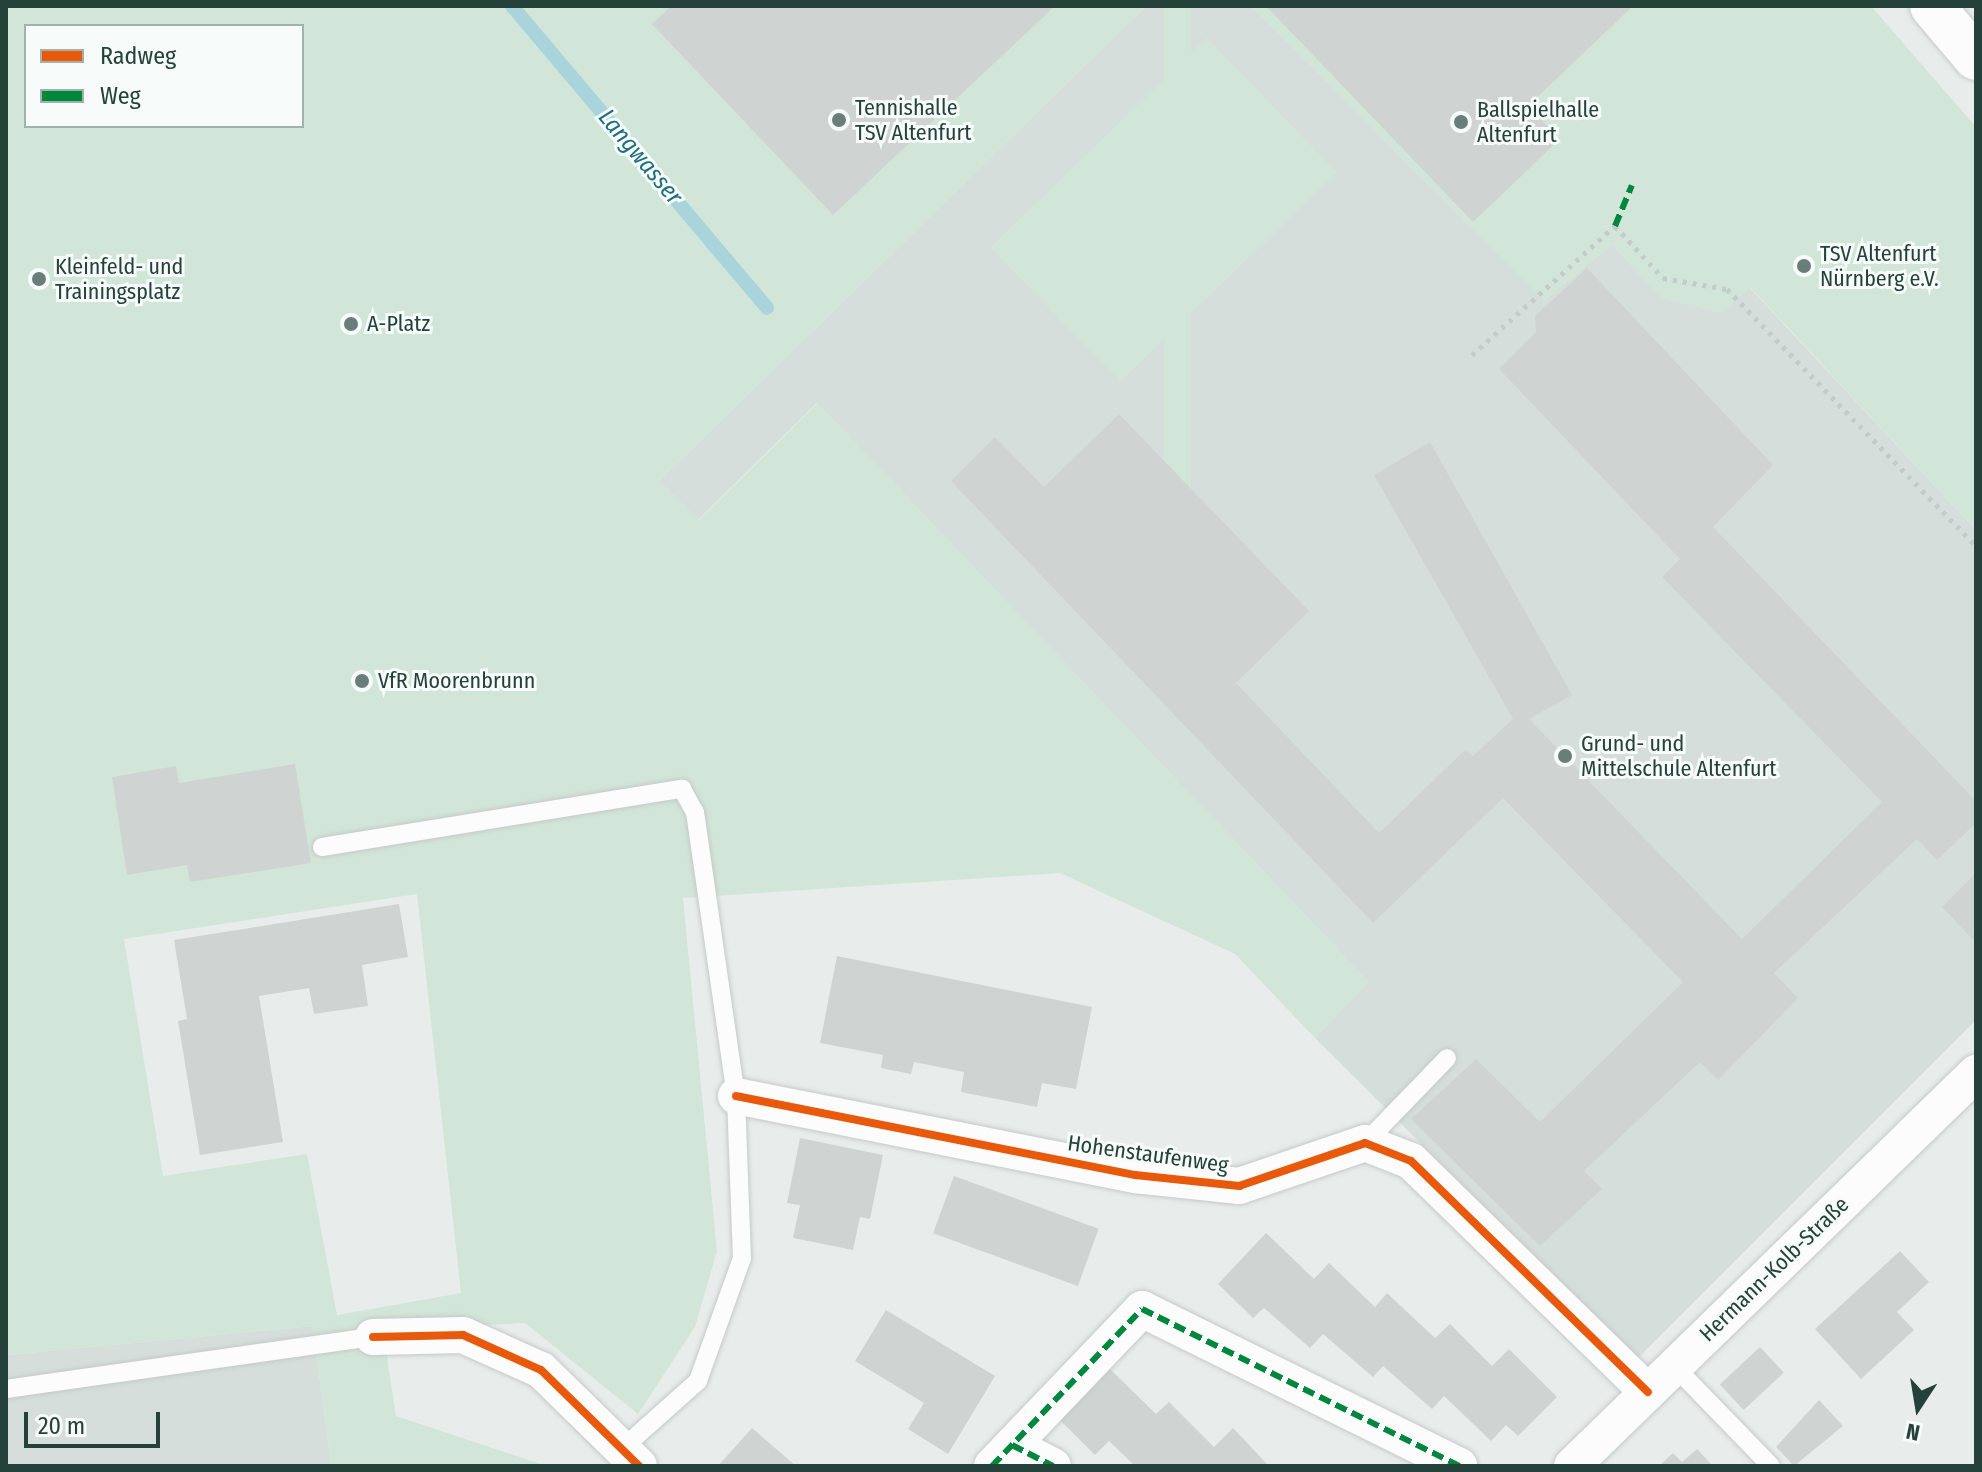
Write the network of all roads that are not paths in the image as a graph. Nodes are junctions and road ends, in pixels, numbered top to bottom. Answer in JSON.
{"nodes":[{"id":1,"x":1932,"y":6,"type":"edge"},
{"id":2,"x":1976,"y":58,"type":"edge"},
{"id":3,"x":322,"y":847,"type":"dead end"},
{"id":4,"x":1447,"y":1058,"type":"dead end"},
{"id":5,"x":1976,"y":1073,"type":"edge"},
{"id":6,"x":736,"y":1096,"type":"junction"},
{"id":7,"x":1365,"y":1143,"type":"junction"},
{"id":8,"x":373,"y":1337,"type":"joint"},
{"id":9,"x":1674,"y":1366,"type":"junction"},
{"id":10,"x":6,"y":1389,"type":"edge"},
{"id":11,"x":1648,"y":1392,"type":"junction"},
{"id":12,"x":632,"y":1456,"type":"edge"},
{"id":13,"x":1002,"y":1456,"type":"edge"},
{"id":14,"x":1053,"y":1466,"type":"edge"},
{"id":15,"x":1459,"y":1466,"type":"edge"},
{"id":16,"x":1572,"y":1466,"type":"edge"},
{"id":17,"x":1771,"y":1466,"type":"edge"}],
"edges":[{"from":1,"to":2,"type":"main road"},
{"from":3,"to":6,"type":"lane"},
{"from":4,"to":7,"type":"lane"},
{"from":5,"to":9,"type":"street","name":"Hermann-Kolb-Straße"},
{"from":6,"to":7,"type":"street","name":"Hohenstaufenweg"},
{"from":6,"to":12,"type":"lane"},
{"from":7,"to":11,"type":"street"},
{"from":8,"to":10,"type":"lane"},
{"from":8,"to":12,"type":"street"},
{"from":9,"to":11,"type":"street","name":"Hermann-Kolb-Straße"},
{"from":9,"to":17,"type":"lane"},
{"from":11,"to":16,"type":"street","name":"Hermann-Kolb-Straße"},
{"from":13,"to":14,"type":"street"},
{"from":13,"to":15,"type":"street"}]}
